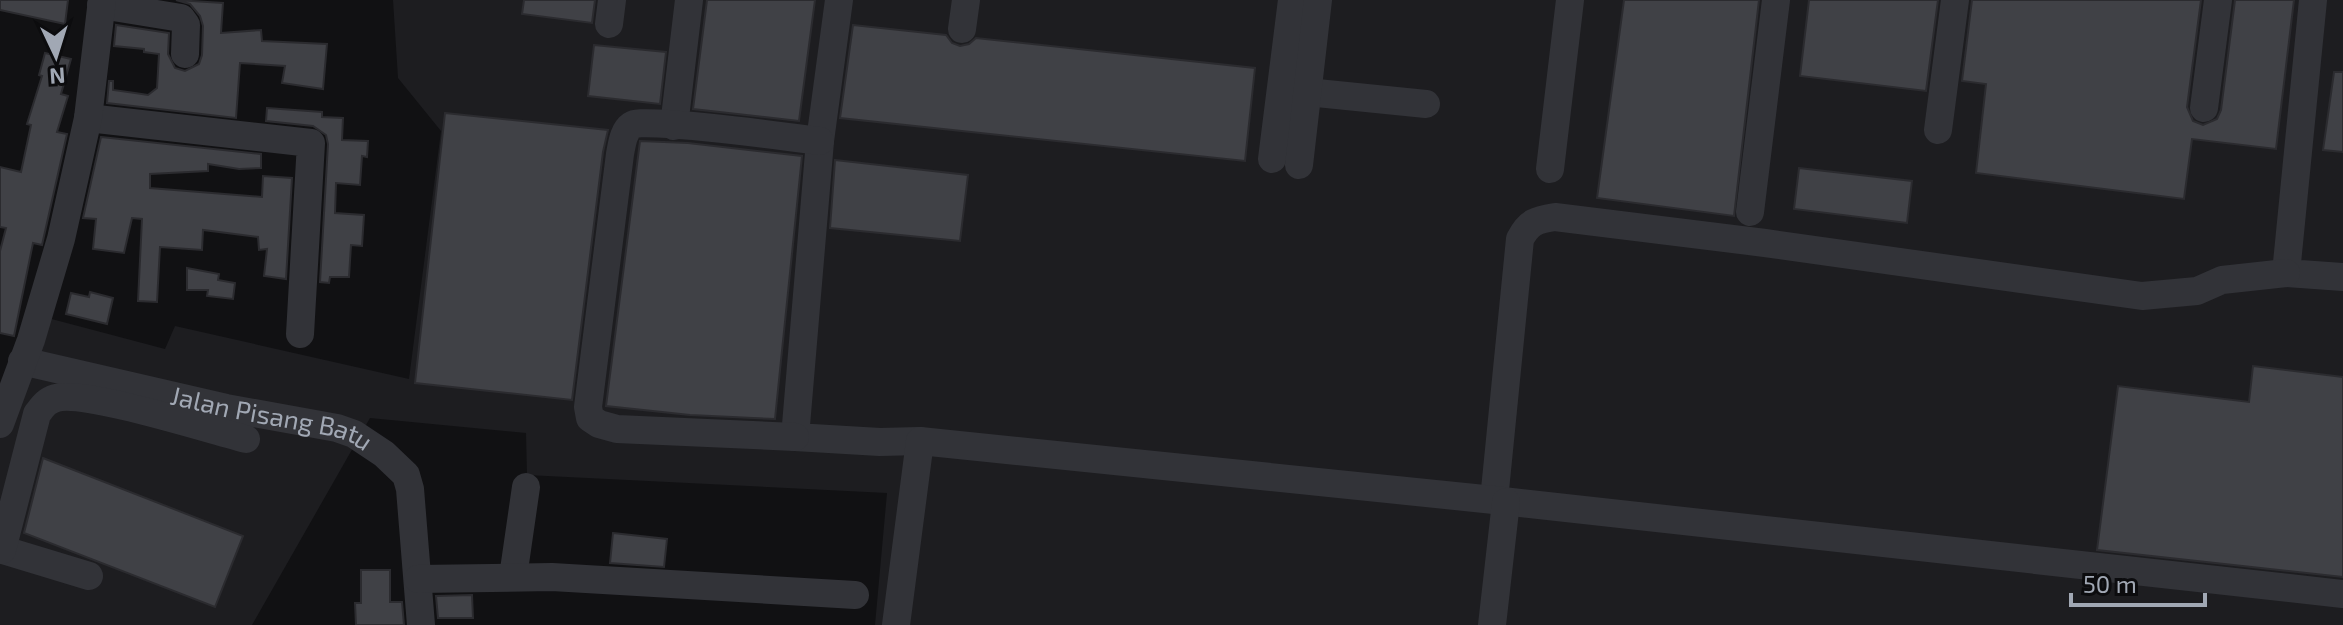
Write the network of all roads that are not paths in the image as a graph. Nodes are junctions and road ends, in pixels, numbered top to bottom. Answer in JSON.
{"nodes":[{"id":1,"x":689,"y":0,"type":"edge"},
{"id":2,"x":839,"y":0,"type":"edge"},
{"id":3,"x":966,"y":0,"type":"edge"},
{"id":4,"x":1292,"y":0,"type":"edge"},
{"id":5,"x":1318,"y":0,"type":"edge"},
{"id":6,"x":1570,"y":0,"type":"edge"},
{"id":7,"x":1776,"y":0,"type":"edge"},
{"id":8,"x":1955,"y":0,"type":"edge"},
{"id":9,"x":2218,"y":0,"type":"edge"},
{"id":10,"x":2313,"y":0,"type":"edge"},
{"id":11,"x":102,"y":2,"type":"edge"},
{"id":12,"x":962,"y":29,"type":"dead end"},
{"id":13,"x":185,"y":54,"type":"dead end"},
{"id":14,"x":1307,"y":92,"type":"junction"},
{"id":15,"x":1426,"y":104,"type":"dead end"},
{"id":16,"x":2204,"y":108,"type":"dead end"},
{"id":17,"x":88,"y":118,"type":"junction"},
{"id":18,"x":674,"y":126,"type":"junction"},
{"id":19,"x":1938,"y":130,"type":"dead end"},
{"id":20,"x":820,"y":141,"type":"junction"},
{"id":21,"x":1550,"y":169,"type":"dead end"},
{"id":22,"x":1750,"y":212,"type":"dead end"},
{"id":23,"x":2286,"y":273,"type":"junction"},
{"id":24,"x":2343,"y":277,"type":"edge"},
{"id":25,"x":300,"y":334,"type":"dead end"},
{"id":26,"x":22,"y":361,"type":"junction"},
{"id":27,"x":3,"y":407,"type":"edge"},
{"id":28,"x":795,"y":437,"type":"junction"},
{"id":29,"x":246,"y":439,"type":"dead end"},
{"id":30,"x":920,"y":441,"type":"junction"},
{"id":31,"x":526,"y":487,"type":"dead end"},
{"id":32,"x":1500,"y":501,"type":"junction"},
{"id":33,"x":1,"y":550,"type":"edge"},
{"id":34,"x":89,"y":576,"type":"dead end"},
{"id":35,"x":513,"y":577,"type":"junction"},
{"id":36,"x":418,"y":579,"type":"junction"},
{"id":37,"x":2343,"y":594,"type":"edge"},
{"id":38,"x":855,"y":595,"type":"dead end"},
{"id":39,"x":421,"y":625,"type":"edge"},
{"id":40,"x":896,"y":625,"type":"edge"},
{"id":41,"x":1492,"y":625,"type":"edge"}],
"edges":[{"from":1,"to":18,"type":"street"},
{"from":2,"to":20,"type":"street"},
{"from":3,"to":12,"type":"street"},
{"from":4,"to":14,"type":"street"},
{"from":5,"to":14,"type":"street"},
{"from":6,"to":21,"type":"street"},
{"from":7,"to":22,"type":"street"},
{"from":8,"to":19,"type":"street"},
{"from":9,"to":16,"type":"street"},
{"from":10,"to":23,"type":"street"},
{"from":11,"to":13,"type":"street"},
{"from":11,"to":17,"type":"street"},
{"from":14,"to":15,"type":"street"},
{"from":17,"to":25,"type":"street"},
{"from":17,"to":26,"type":"street"},
{"from":18,"to":20,"type":"street"},
{"from":18,"to":28,"type":"street"},
{"from":20,"to":28,"type":"street"},
{"from":23,"to":24,"type":"street"},
{"from":23,"to":32,"type":"street"},
{"from":26,"to":27,"type":"street"},
{"from":26,"to":36,"type":"street","name":"Jalan Pisang Batu"},
{"from":28,"to":30,"type":"street"},
{"from":29,"to":33,"type":"street"},
{"from":30,"to":32,"type":"street"},
{"from":30,"to":40,"type":"street"},
{"from":31,"to":35,"type":"street"},
{"from":32,"to":37,"type":"street"},
{"from":32,"to":41,"type":"street"},
{"from":33,"to":34,"type":"street"},
{"from":35,"to":36,"type":"street"},
{"from":35,"to":38,"type":"street"},
{"from":36,"to":39,"type":"street","name":"Jalan Pisang Batu"}]}
